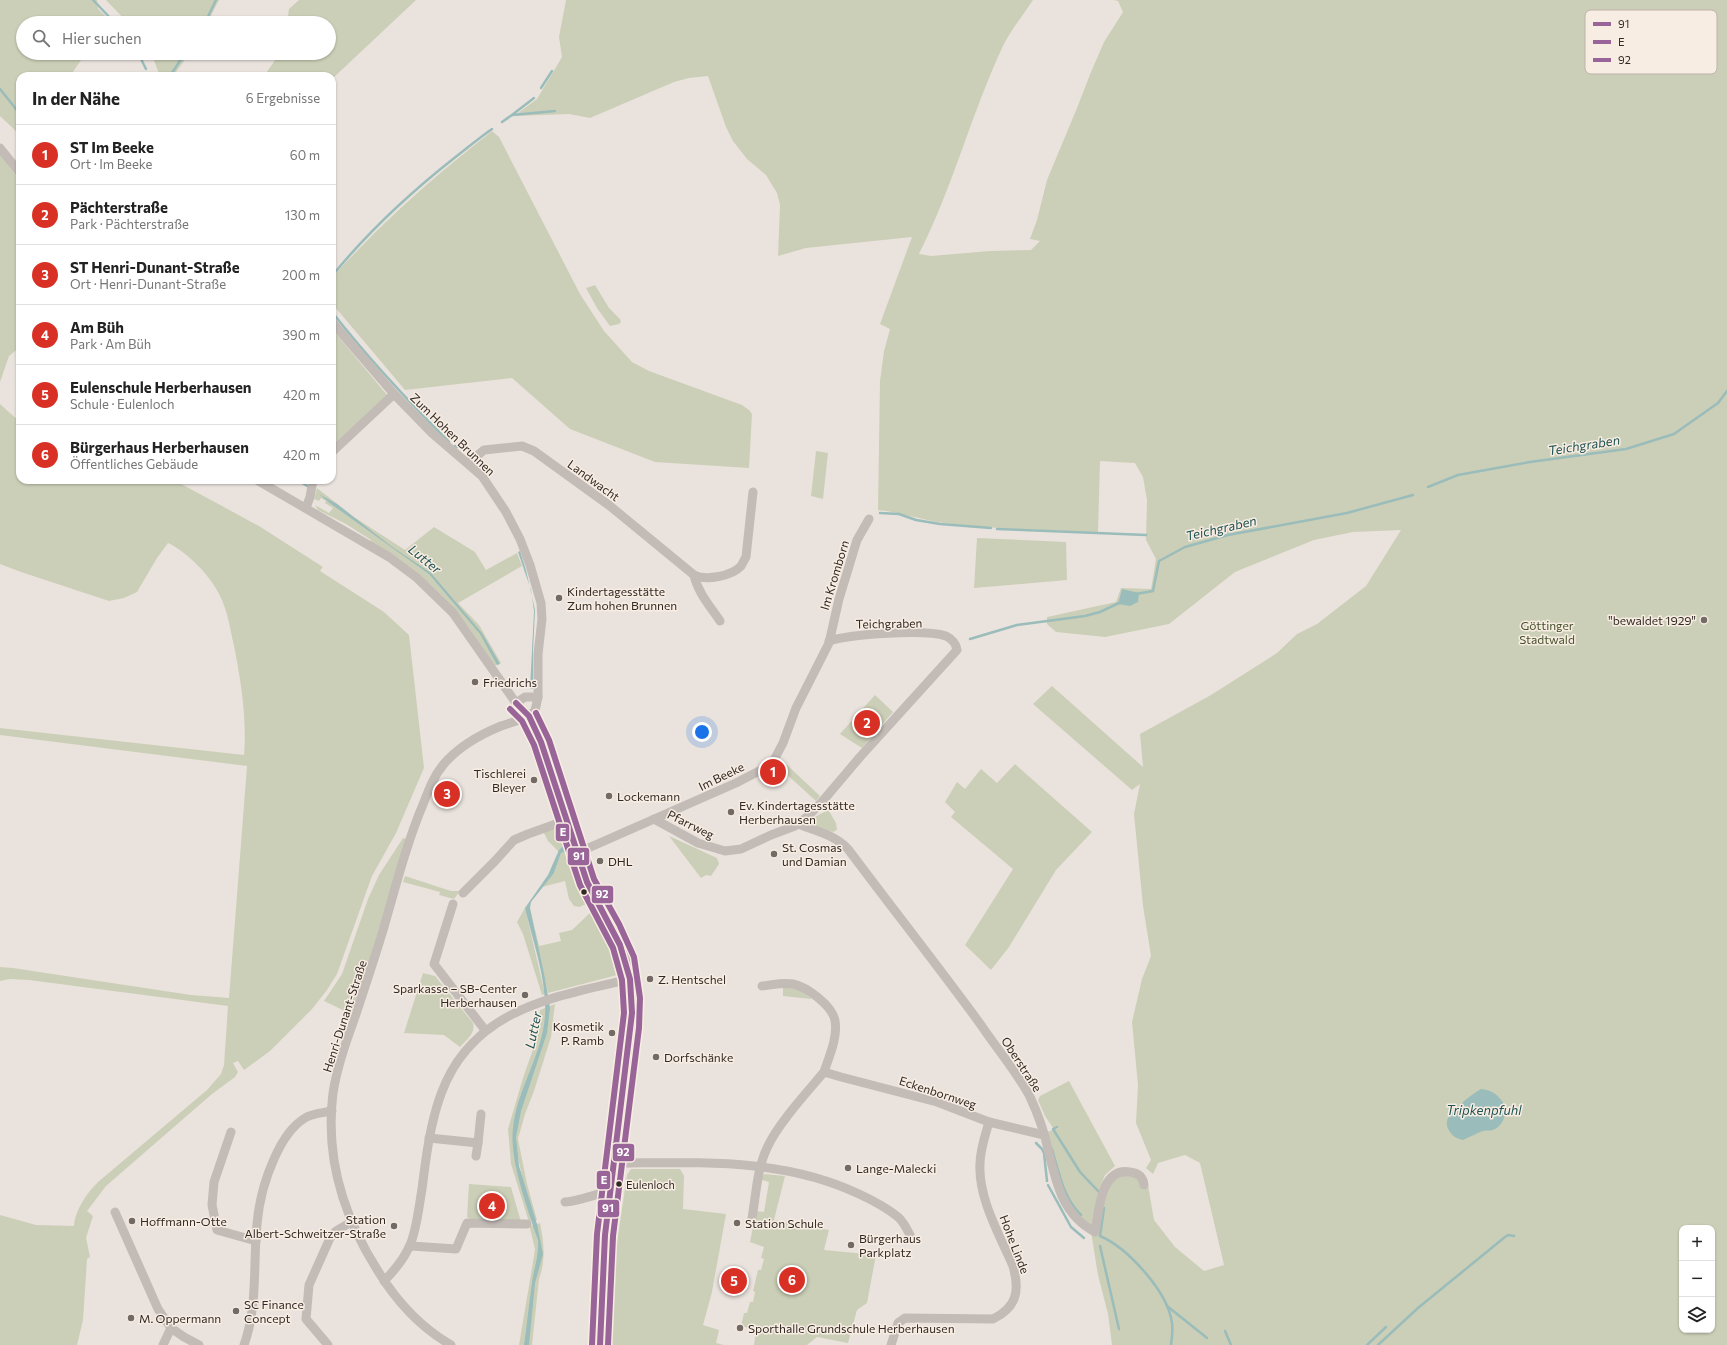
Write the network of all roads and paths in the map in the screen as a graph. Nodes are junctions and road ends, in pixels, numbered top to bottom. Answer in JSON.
{"nodes":[{"id":1,"x":0,"y":148,"type":"edge"},
{"id":2,"x":16,"y":168,"type":"edge"},
{"id":3,"x":336,"y":327,"type":"edge"},
{"id":4,"x":394,"y":394,"type":"junction"},
{"id":5,"x":336,"y":448,"type":"edge"},
{"id":6,"x":469,"y":464,"type":"junction"},
{"id":7,"x":264,"y":484,"type":"edge"},
{"id":8,"x":313,"y":484,"type":"edge"},
{"id":9,"x":753,"y":492,"type":"dead end"},
{"id":10,"x":306,"y":508,"type":"junction"},
{"id":11,"x":869,"y":519,"type":"dead end"},
{"id":12,"x":694,"y":575,"type":"junction"},
{"id":13,"x":720,"y":621,"type":"dead end"},
{"id":14,"x":829,"y":641,"type":"junction"},
{"id":15,"x":538,"y":697,"type":"junction"},
{"id":16,"x":516,"y":703,"type":"junction"},
{"id":17,"x":529,"y":716,"type":"junction"},
{"id":18,"x":654,"y":820,"type":"junction"},
{"id":19,"x":562,"y":822,"type":"junction"},
{"id":20,"x":798,"y":824,"type":"junction"},
{"id":21,"x":577,"y":853,"type":"junction"},
{"id":22,"x":463,"y":893,"type":"dead end"},
{"id":23,"x":453,"y":904,"type":"dead end"},
{"id":24,"x":630,"y":979,"type":"junction"},
{"id":25,"x":762,"y":986,"type":"dead end"},
{"id":26,"x":485,"y":1030,"type":"junction"},
{"id":27,"x":824,"y":1072,"type":"junction"},
{"id":28,"x":332,"y":1111,"type":"junction"},
{"id":29,"x":481,"y":1114,"type":"dead end"},
{"id":30,"x":989,"y":1122,"type":"junction"},
{"id":31,"x":231,"y":1132,"type":"dead end"},
{"id":32,"x":1044,"y":1135,"type":"junction"},
{"id":33,"x":429,"y":1138,"type":"junction"},
{"id":34,"x":478,"y":1143,"type":"junction"},
{"id":35,"x":476,"y":1156,"type":"dead end"},
{"id":36,"x":614,"y":1163,"type":"junction"},
{"id":37,"x":761,"y":1166,"type":"junction"},
{"id":38,"x":1144,"y":1185,"type":"dead end"},
{"id":39,"x":610,"y":1191,"type":"junction"},
{"id":40,"x":565,"y":1202,"type":"dead end"},
{"id":41,"x":114,"y":1212,"type":"dead end"},
{"id":42,"x":752,"y":1218,"type":"dead end"},
{"id":43,"x":351,"y":1222,"type":"junction"},
{"id":44,"x":527,"y":1224,"type":"dead end"},
{"id":45,"x":910,"y":1235,"type":"dead end"},
{"id":46,"x":256,"y":1241,"type":"junction"},
{"id":47,"x":411,"y":1246,"type":"junction"},
{"id":48,"x":384,"y":1282,"type":"junction"},
{"id":49,"x":171,"y":1328,"type":"junction"},
{"id":50,"x":163,"y":1345,"type":"edge"},
{"id":51,"x":199,"y":1345,"type":"edge"},
{"id":52,"x":244,"y":1345,"type":"edge"},
{"id":53,"x":328,"y":1345,"type":"edge"},
{"id":54,"x":451,"y":1345,"type":"edge"},
{"id":55,"x":600,"y":1345,"type":"edge"},
{"id":56,"x":891,"y":1345,"type":"edge"}],
"edges":[{"from":1,"to":2,"type":"street"},
{"from":3,"to":4,"type":"street","name":"Zum Hohen Brunnen"},
{"from":4,"to":5,"type":"street"},
{"from":4,"to":6,"type":"street","name":"Zum Hohen Brunnen"},
{"from":6,"to":12,"type":"street","name":"Landwacht"},
{"from":6,"to":15,"type":"street","name":"Zum Hohen Brunnen"},
{"from":7,"to":10,"type":"street"},
{"from":8,"to":10,"type":"street"},
{"from":9,"to":12,"type":"street"},
{"from":10,"to":16,"type":"street"},
{"from":11,"to":14,"type":"street","name":"Im Kromborn"},
{"from":12,"to":13,"type":"street","name":"Landwacht"},
{"from":14,"to":18,"type":"street","name":"Im Beeke"},
{"from":14,"to":20,"type":"street","name":"Teichgraben"},
{"from":15,"to":16,"type":"street"},
{"from":15,"to":17,"type":"street","name":"Zum Hohen Brunnen"},
{"from":16,"to":17,"type":"street"},
{"from":17,"to":19,"type":"street"},
{"from":17,"to":28,"type":"street","name":"Henri-Dunant-Straße"},
{"from":18,"to":20,"type":"street","name":"Pfarrweg"},
{"from":18,"to":21,"type":"street","name":"Im Beeke"},
{"from":19,"to":21,"type":"street"},
{"from":19,"to":22,"type":"street"},
{"from":20,"to":32,"type":"street","name":"Oberstraße"},
{"from":21,"to":24,"type":"street"},
{"from":23,"to":26,"type":"street"},
{"from":24,"to":26,"type":"street"},
{"from":24,"to":36,"type":"street"},
{"from":25,"to":27,"type":"street"},
{"from":26,"to":33,"type":"street"},
{"from":27,"to":30,"type":"street","name":"Eckenbornweg"},
{"from":27,"to":37,"type":"street"},
{"from":28,"to":43,"type":"street","name":"Henri-Dunant-Straße"},
{"from":28,"to":46,"type":"street"},
{"from":29,"to":34,"type":"street"},
{"from":30,"to":32,"type":"street","name":"Eckenbornweg"},
{"from":30,"to":56,"type":"street","name":"Hohe Linde"},
{"from":31,"to":46,"type":"street"},
{"from":32,"to":38,"type":"street","name":"Oberstraße"},
{"from":33,"to":34,"type":"street"},
{"from":33,"to":47,"type":"street"},
{"from":34,"to":35,"type":"street"},
{"from":36,"to":37,"type":"street"},
{"from":36,"to":39,"type":"street"},
{"from":37,"to":42,"type":"street"},
{"from":37,"to":45,"type":"street"},
{"from":39,"to":40,"type":"street"},
{"from":39,"to":55,"type":"street"},
{"from":41,"to":49,"type":"street"},
{"from":43,"to":48,"type":"street","name":"Henri-Dunant-Straße"},
{"from":43,"to":53,"type":"street"},
{"from":44,"to":47,"type":"street"},
{"from":46,"to":52,"type":"street"},
{"from":47,"to":48,"type":"street"},
{"from":48,"to":54,"type":"street","name":"Henri-Dunant-Straße"},
{"from":49,"to":50,"type":"street"},
{"from":49,"to":51,"type":"street"}]}
